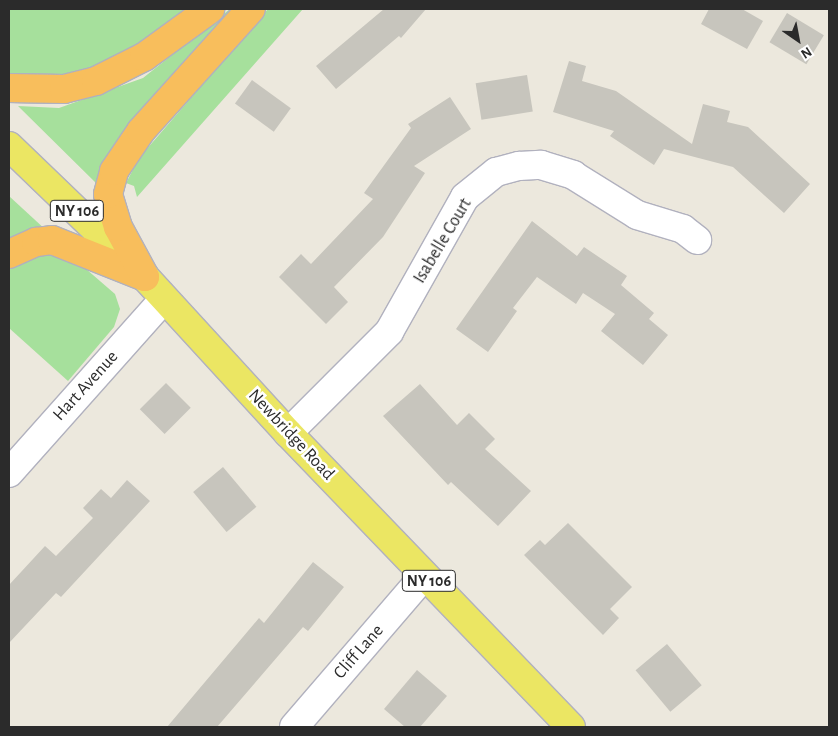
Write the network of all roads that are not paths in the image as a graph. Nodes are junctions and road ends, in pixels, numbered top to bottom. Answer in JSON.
{"nodes":[{"id":1,"x":210,"y":9,"type":"edge"},
{"id":2,"x":251,"y":9,"type":"edge"},
{"id":3,"x":9,"y":88,"type":"edge"},
{"id":4,"x":9,"y":146,"type":"edge"},
{"id":5,"x":697,"y":240,"type":"dead end"},
{"id":6,"x":9,"y":254,"type":"edge"},
{"id":7,"x":145,"y":277,"type":"junction"},
{"id":8,"x":164,"y":299,"type":"junction"},
{"id":9,"x":288,"y":433,"type":"junction"},
{"id":10,"x":9,"y":474,"type":"edge"},
{"id":11,"x":424,"y":576,"type":"junction"},
{"id":12,"x":294,"y":727,"type":"edge"},
{"id":13,"x":571,"y":727,"type":"edge"}],
"edges":[{"from":1,"to":3,"type":"highway"},
{"from":2,"to":7,"type":"highway"},
{"from":4,"to":7,"type":"main road","name":"Newbridge Road","number":"NY 106"},
{"from":5,"to":9,"type":"street","name":"Isabelle Court"},
{"from":6,"to":7,"type":"highway"},
{"from":7,"to":8,"type":"main road","name":"Newbridge Road","number":"NY 106"},
{"from":8,"to":9,"type":"main road","name":"Newbridge Road","number":"NY 106"},
{"from":8,"to":10,"type":"street","name":"Hart Avenue"},
{"from":9,"to":11,"type":"main road","name":"Newbridge Road","number":"NY 106"},
{"from":11,"to":12,"type":"street","name":"Cliff Lane"},
{"from":11,"to":13,"type":"main road","name":"Newbridge Road","number":"NY 106"}]}
